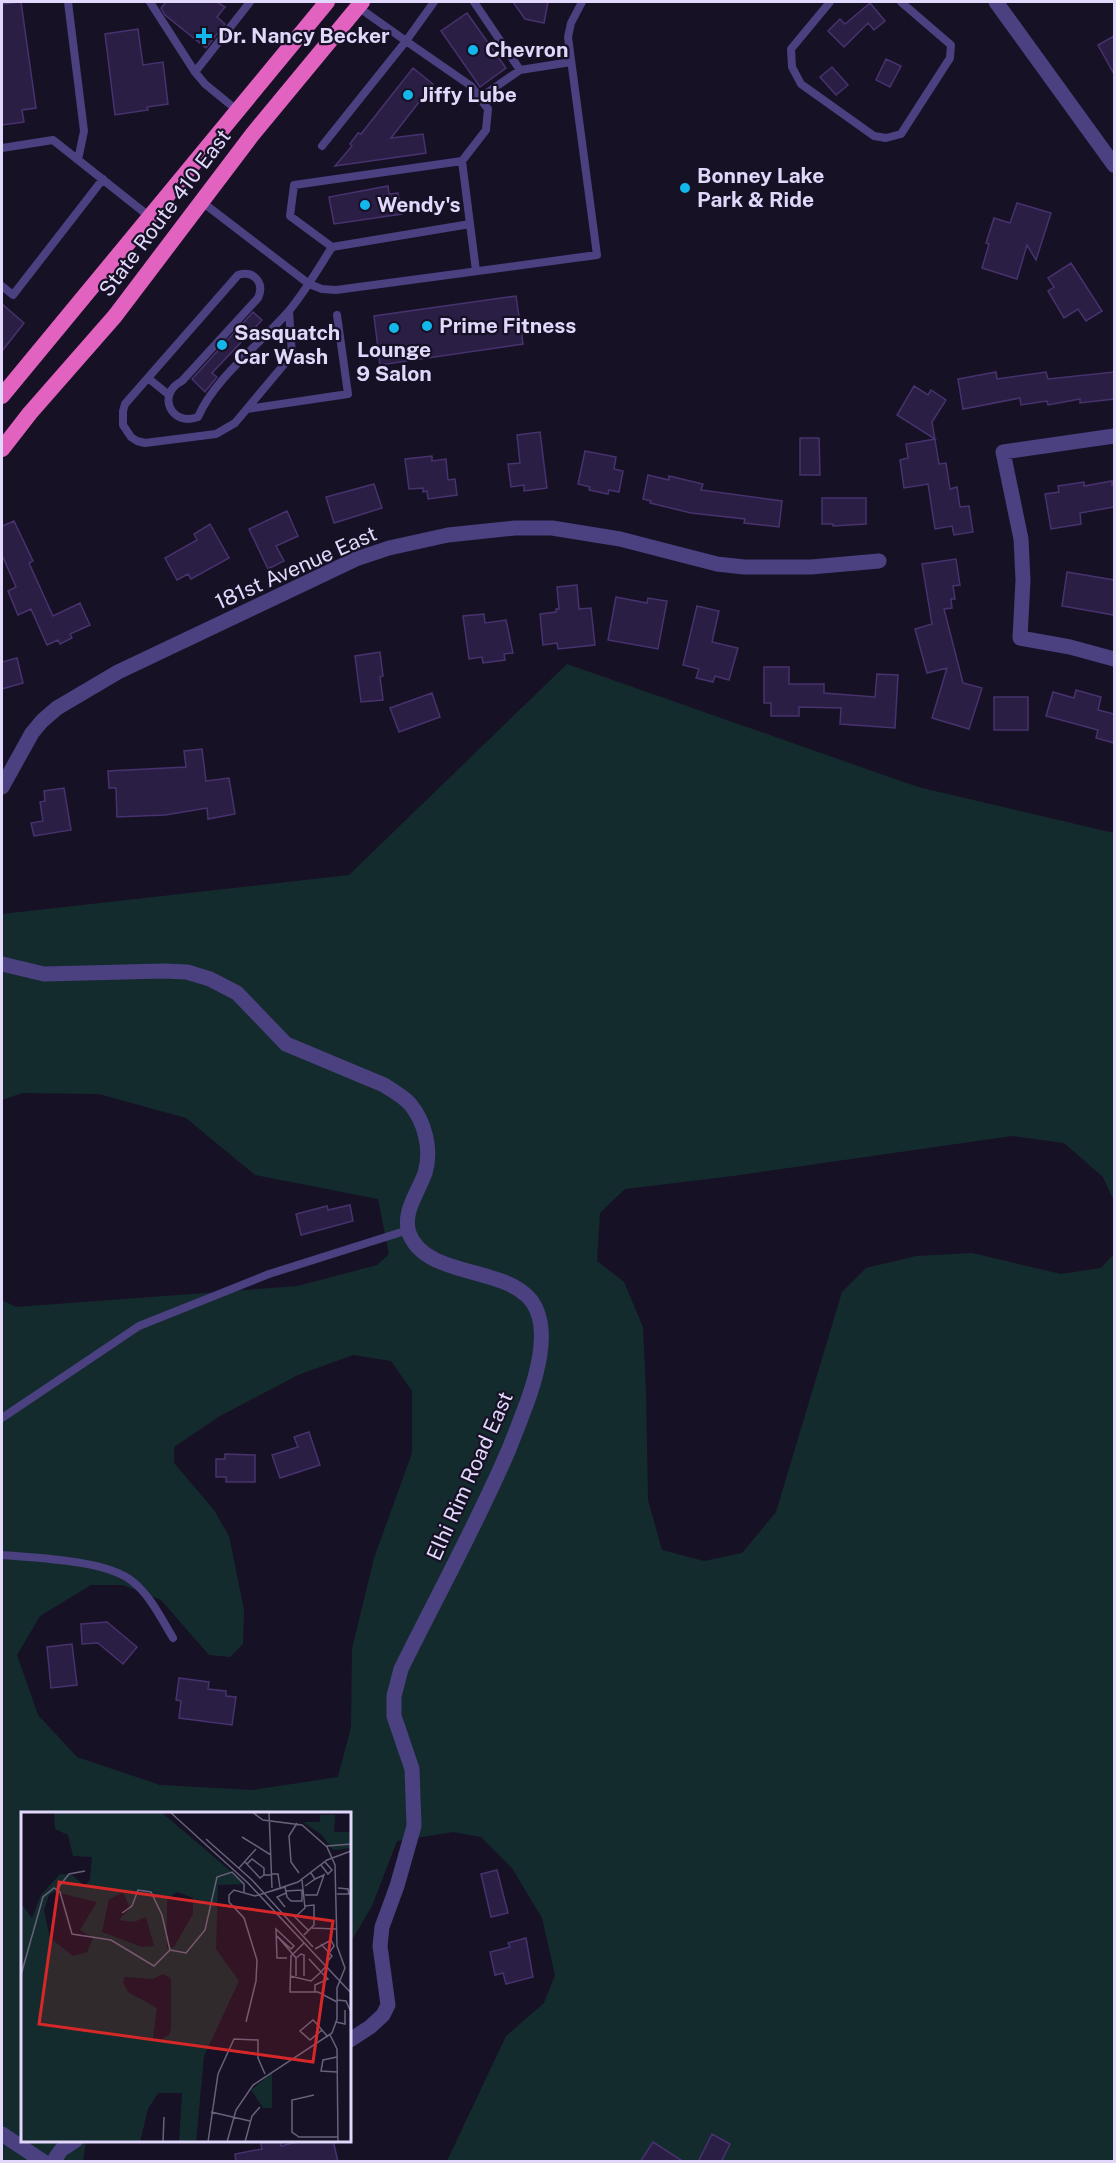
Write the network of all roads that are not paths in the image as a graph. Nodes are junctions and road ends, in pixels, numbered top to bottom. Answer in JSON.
{"nodes":[{"id":1,"x":68,"y":2,"type":"edge"},
{"id":2,"x":150,"y":2,"type":"edge"},
{"id":3,"x":250,"y":2,"type":"edge"},
{"id":4,"x":326,"y":2,"type":"edge"},
{"id":5,"x":434,"y":2,"type":"edge"},
{"id":6,"x":474,"y":2,"type":"edge"},
{"id":7,"x":582,"y":2,"type":"edge"},
{"id":8,"x":830,"y":2,"type":"edge"},
{"id":9,"x":901,"y":2,"type":"edge"},
{"id":10,"x":996,"y":2,"type":"edge"},
{"id":11,"x":360,"y":4,"type":"edge"},
{"id":12,"x":406,"y":41,"type":"junction"},
{"id":13,"x":571,"y":62,"type":"junction"},
{"id":14,"x":520,"y":70,"type":"junction"},
{"id":15,"x":195,"y":72,"type":"junction"},
{"id":16,"x":481,"y":97,"type":"junction"},
{"id":17,"x":238,"y":111,"type":"junction"},
{"id":18,"x":322,"y":146,"type":"dead end"},
{"id":19,"x":2,"y":148,"type":"edge"},
{"id":20,"x":78,"y":160,"type":"junction"},
{"id":21,"x":462,"y":161,"type":"junction"},
{"id":22,"x":1114,"y":165,"type":"edge"},
{"id":23,"x":103,"y":180,"type":"junction"},
{"id":24,"x":202,"y":202,"type":"junction"},
{"id":25,"x":150,"y":217,"type":"junction"},
{"id":26,"x":470,"y":224,"type":"junction"},
{"id":27,"x":332,"y":247,"type":"junction"},
{"id":28,"x":476,"y":271,"type":"junction"},
{"id":29,"x":309,"y":284,"type":"junction"},
{"id":30,"x":2,"y":285,"type":"edge"},
{"id":31,"x":289,"y":311,"type":"junction"},
{"id":32,"x":337,"y":315,"type":"dead end"},
{"id":33,"x":148,"y":378,"type":"junction"},
{"id":34,"x":3,"y":390,"type":"edge"},
{"id":35,"x":169,"y":395,"type":"junction"},
{"id":36,"x":246,"y":409,"type":"junction"},
{"id":37,"x":1114,"y":436,"type":"edge"},
{"id":38,"x":2,"y":449,"type":"edge"},
{"id":39,"x":879,"y":561,"type":"dead end"},
{"id":40,"x":1114,"y":659,"type":"edge"},
{"id":41,"x":2,"y":787,"type":"edge"},
{"id":42,"x":2,"y":964,"type":"edge"},
{"id":43,"x":408,"y":1230,"type":"junction"},
{"id":44,"x":2,"y":1418,"type":"edge"},
{"id":45,"x":2,"y":1555,"type":"edge"},
{"id":46,"x":172,"y":1638,"type":"dead end"},
{"id":47,"x":351,"y":2039,"type":"edge"},
{"id":48,"x":2,"y":2134,"type":"edge"},
{"id":49,"x":73,"y":2142,"type":"edge"},
{"id":50,"x":44,"y":2162,"type":"edge"},
{"id":51,"x":53,"y":2162,"type":"edge"}],
"edges":[{"from":1,"to":20,"type":"lane"},
{"from":2,"to":15,"type":"lane"},
{"from":3,"to":15,"type":"lane"},
{"from":4,"to":17,"type":"highway","name":"State Route 410 East"},
{"from":5,"to":12,"type":"lane"},
{"from":6,"to":14,"type":"lane"},
{"from":7,"to":13,"type":"lane"},
{"from":8,"to":9,"type":"lane"},
{"from":10,"to":22,"type":"street"},
{"from":11,"to":12,"type":"lane"},
{"from":11,"to":24,"type":"highway","name":"State Route 410 East"},
{"from":12,"to":16,"type":"lane"},
{"from":12,"to":18,"type":"lane"},
{"from":13,"to":14,"type":"lane"},
{"from":13,"to":28,"type":"lane"},
{"from":14,"to":16,"type":"lane"},
{"from":15,"to":17,"type":"lane"},
{"from":16,"to":21,"type":"lane"},
{"from":17,"to":25,"type":"highway","name":"State Route 410 East"},
{"from":19,"to":20,"type":"lane"},
{"from":20,"to":23,"type":"lane"},
{"from":21,"to":26,"type":"lane"},
{"from":21,"to":27,"type":"lane"},
{"from":23,"to":25,"type":"lane"},
{"from":23,"to":30,"type":"lane"},
{"from":24,"to":29,"type":"lane"},
{"from":24,"to":38,"type":"highway","name":"State Route 410 East"},
{"from":25,"to":34,"type":"highway","name":"State Route 410 East"},
{"from":26,"to":27,"type":"lane"},
{"from":26,"to":28,"type":"lane"},
{"from":27,"to":29,"type":"lane"},
{"from":28,"to":29,"type":"lane"},
{"from":29,"to":31,"type":"lane"},
{"from":31,"to":35,"type":"lane"},
{"from":31,"to":36,"type":"lane"},
{"from":32,"to":36,"type":"lane"},
{"from":33,"to":35,"type":"lane"},
{"from":33,"to":35,"type":"lane"},
{"from":33,"to":36,"type":"lane"},
{"from":37,"to":40,"type":"street"},
{"from":39,"to":41,"type":"street","name":"181st Avenue East"},
{"from":42,"to":43,"type":"street"},
{"from":43,"to":44,"type":"lane"},
{"from":43,"to":47,"type":"street","name":"Elhi Rim Road East"},
{"from":45,"to":46,"type":"lane"},
{"from":48,"to":50,"type":"street"},
{"from":49,"to":51,"type":"street"}]}
